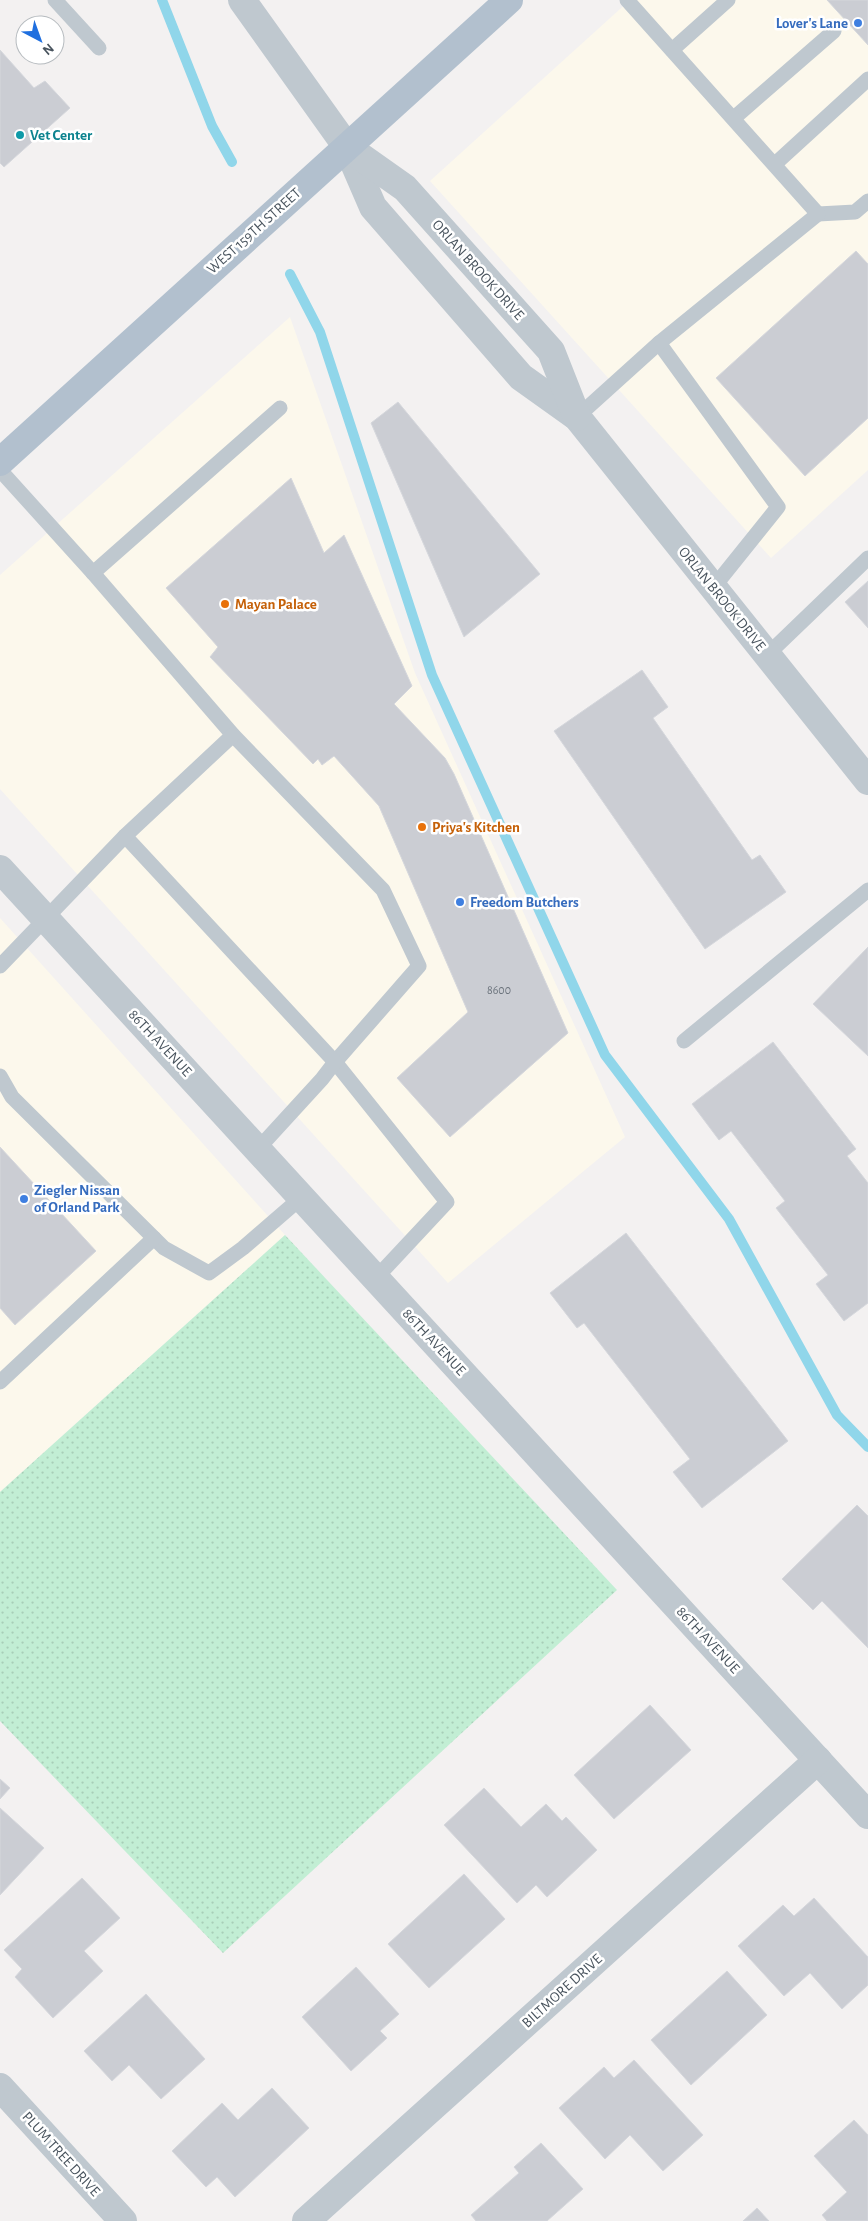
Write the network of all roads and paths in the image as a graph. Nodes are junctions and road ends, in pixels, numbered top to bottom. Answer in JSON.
{"nodes":[{"id":1,"x":55,"y":0,"type":"edge"},
{"id":2,"x":242,"y":0,"type":"edge"},
{"id":3,"x":509,"y":0,"type":"edge"},
{"id":4,"x":627,"y":0,"type":"edge"},
{"id":5,"x":728,"y":0,"type":"edge"},
{"id":6,"x":834,"y":31,"type":"dead end"},
{"id":7,"x":99,"y":48,"type":"dead end"},
{"id":8,"x":672,"y":50,"type":"junction"},
{"id":9,"x":868,"y":79,"type":"edge"},
{"id":10,"x":734,"y":118,"type":"junction"},
{"id":11,"x":347,"y":147,"type":"junction"},
{"id":12,"x":775,"y":164,"type":"junction"},
{"id":13,"x":868,"y":201,"type":"edge"},
{"id":14,"x":818,"y":214,"type":"junction"},
{"id":15,"x":660,"y":342,"type":"junction"},
{"id":16,"x":280,"y":408,"type":"dead end"},
{"id":17,"x":577,"y":418,"type":"junction"},
{"id":18,"x":0,"y":462,"type":"edge"},
{"id":19,"x":0,"y":470,"type":"edge"},
{"id":20,"x":868,"y":558,"type":"edge"},
{"id":21,"x":93,"y":573,"type":"junction"},
{"id":22,"x":713,"y":588,"type":"junction"},
{"id":23,"x":767,"y":655,"type":"junction"},
{"id":24,"x":233,"y":735,"type":"junction"},
{"id":25,"x":868,"y":781,"type":"edge"},
{"id":26,"x":125,"y":836,"type":"junction"},
{"id":27,"x":0,"y":869,"type":"edge"},
{"id":28,"x":868,"y":890,"type":"edge"},
{"id":29,"x":45,"y":918,"type":"junction"},
{"id":30,"x":0,"y":966,"type":"edge"},
{"id":31,"x":684,"y":1042,"type":"dead end"},
{"id":32,"x":335,"y":1062,"type":"junction"},
{"id":33,"x":0,"y":1076,"type":"edge"},
{"id":34,"x":258,"y":1149,"type":"junction"},
{"id":35,"x":302,"y":1197,"type":"junction"},
{"id":36,"x":154,"y":1238,"type":"junction"},
{"id":37,"x":376,"y":1278,"type":"junction"},
{"id":38,"x":0,"y":1382,"type":"edge"},
{"id":39,"x":818,"y":1760,"type":"junction"},
{"id":40,"x":868,"y":1815,"type":"edge"},
{"id":41,"x":0,"y":2087,"type":"edge"},
{"id":42,"x":123,"y":2221,"type":"edge"},
{"id":43,"x":306,"y":2221,"type":"edge"}],
"edges":[{"from":1,"to":7,"type":"lane"},
{"from":2,"to":11,"type":"street","name":"ORLAN BROOK DRIVE"},
{"from":3,"to":11,"type":"main road","name":"WEST 159TH STREET"},
{"from":4,"to":8,"type":"lane"},
{"from":5,"to":8,"type":"lane"},
{"from":6,"to":10,"type":"lane"},
{"from":8,"to":10,"type":"lane"},
{"from":9,"to":12,"type":"lane"},
{"from":10,"to":12,"type":"lane"},
{"from":11,"to":17,"type":"street","name":"ORLAN BROOK DRIVE"},
{"from":11,"to":17,"type":"street","name":"ORLAN BROOK DRIVE"},
{"from":11,"to":18,"type":"main road","name":"WEST 159TH STREET"},
{"from":12,"to":14,"type":"lane"},
{"from":13,"to":14,"type":"lane"},
{"from":14,"to":15,"type":"lane"},
{"from":15,"to":17,"type":"lane"},
{"from":15,"to":22,"type":"lane"},
{"from":16,"to":21,"type":"lane"},
{"from":17,"to":22,"type":"street","name":"ORLAN BROOK DRIVE"},
{"from":19,"to":21,"type":"lane"},
{"from":20,"to":23,"type":"lane"},
{"from":21,"to":24,"type":"lane"},
{"from":22,"to":23,"type":"street","name":"ORLAN BROOK DRIVE"},
{"from":23,"to":25,"type":"street","name":"ORLAN BROOK DRIVE"},
{"from":24,"to":26,"type":"lane"},
{"from":24,"to":32,"type":"lane"},
{"from":26,"to":29,"type":"lane"},
{"from":26,"to":32,"type":"lane"},
{"from":27,"to":29,"type":"street","name":"86TH AVENUE"},
{"from":28,"to":31,"type":"lane"},
{"from":29,"to":30,"type":"lane"},
{"from":29,"to":34,"type":"street","name":"86TH AVENUE"},
{"from":32,"to":34,"type":"lane"},
{"from":32,"to":37,"type":"lane"},
{"from":33,"to":36,"type":"lane"},
{"from":34,"to":35,"type":"street","name":"86TH AVENUE"},
{"from":35,"to":36,"type":"lane"},
{"from":35,"to":37,"type":"street","name":"86TH AVENUE"},
{"from":36,"to":38,"type":"lane"},
{"from":37,"to":39,"type":"street","name":"86TH AVENUE"},
{"from":39,"to":40,"type":"street","name":"86TH AVENUE"},
{"from":39,"to":43,"type":"street","name":"BILTMORE DRIVE"},
{"from":41,"to":42,"type":"street","name":"PLUM TREE DRIVE"}]}
